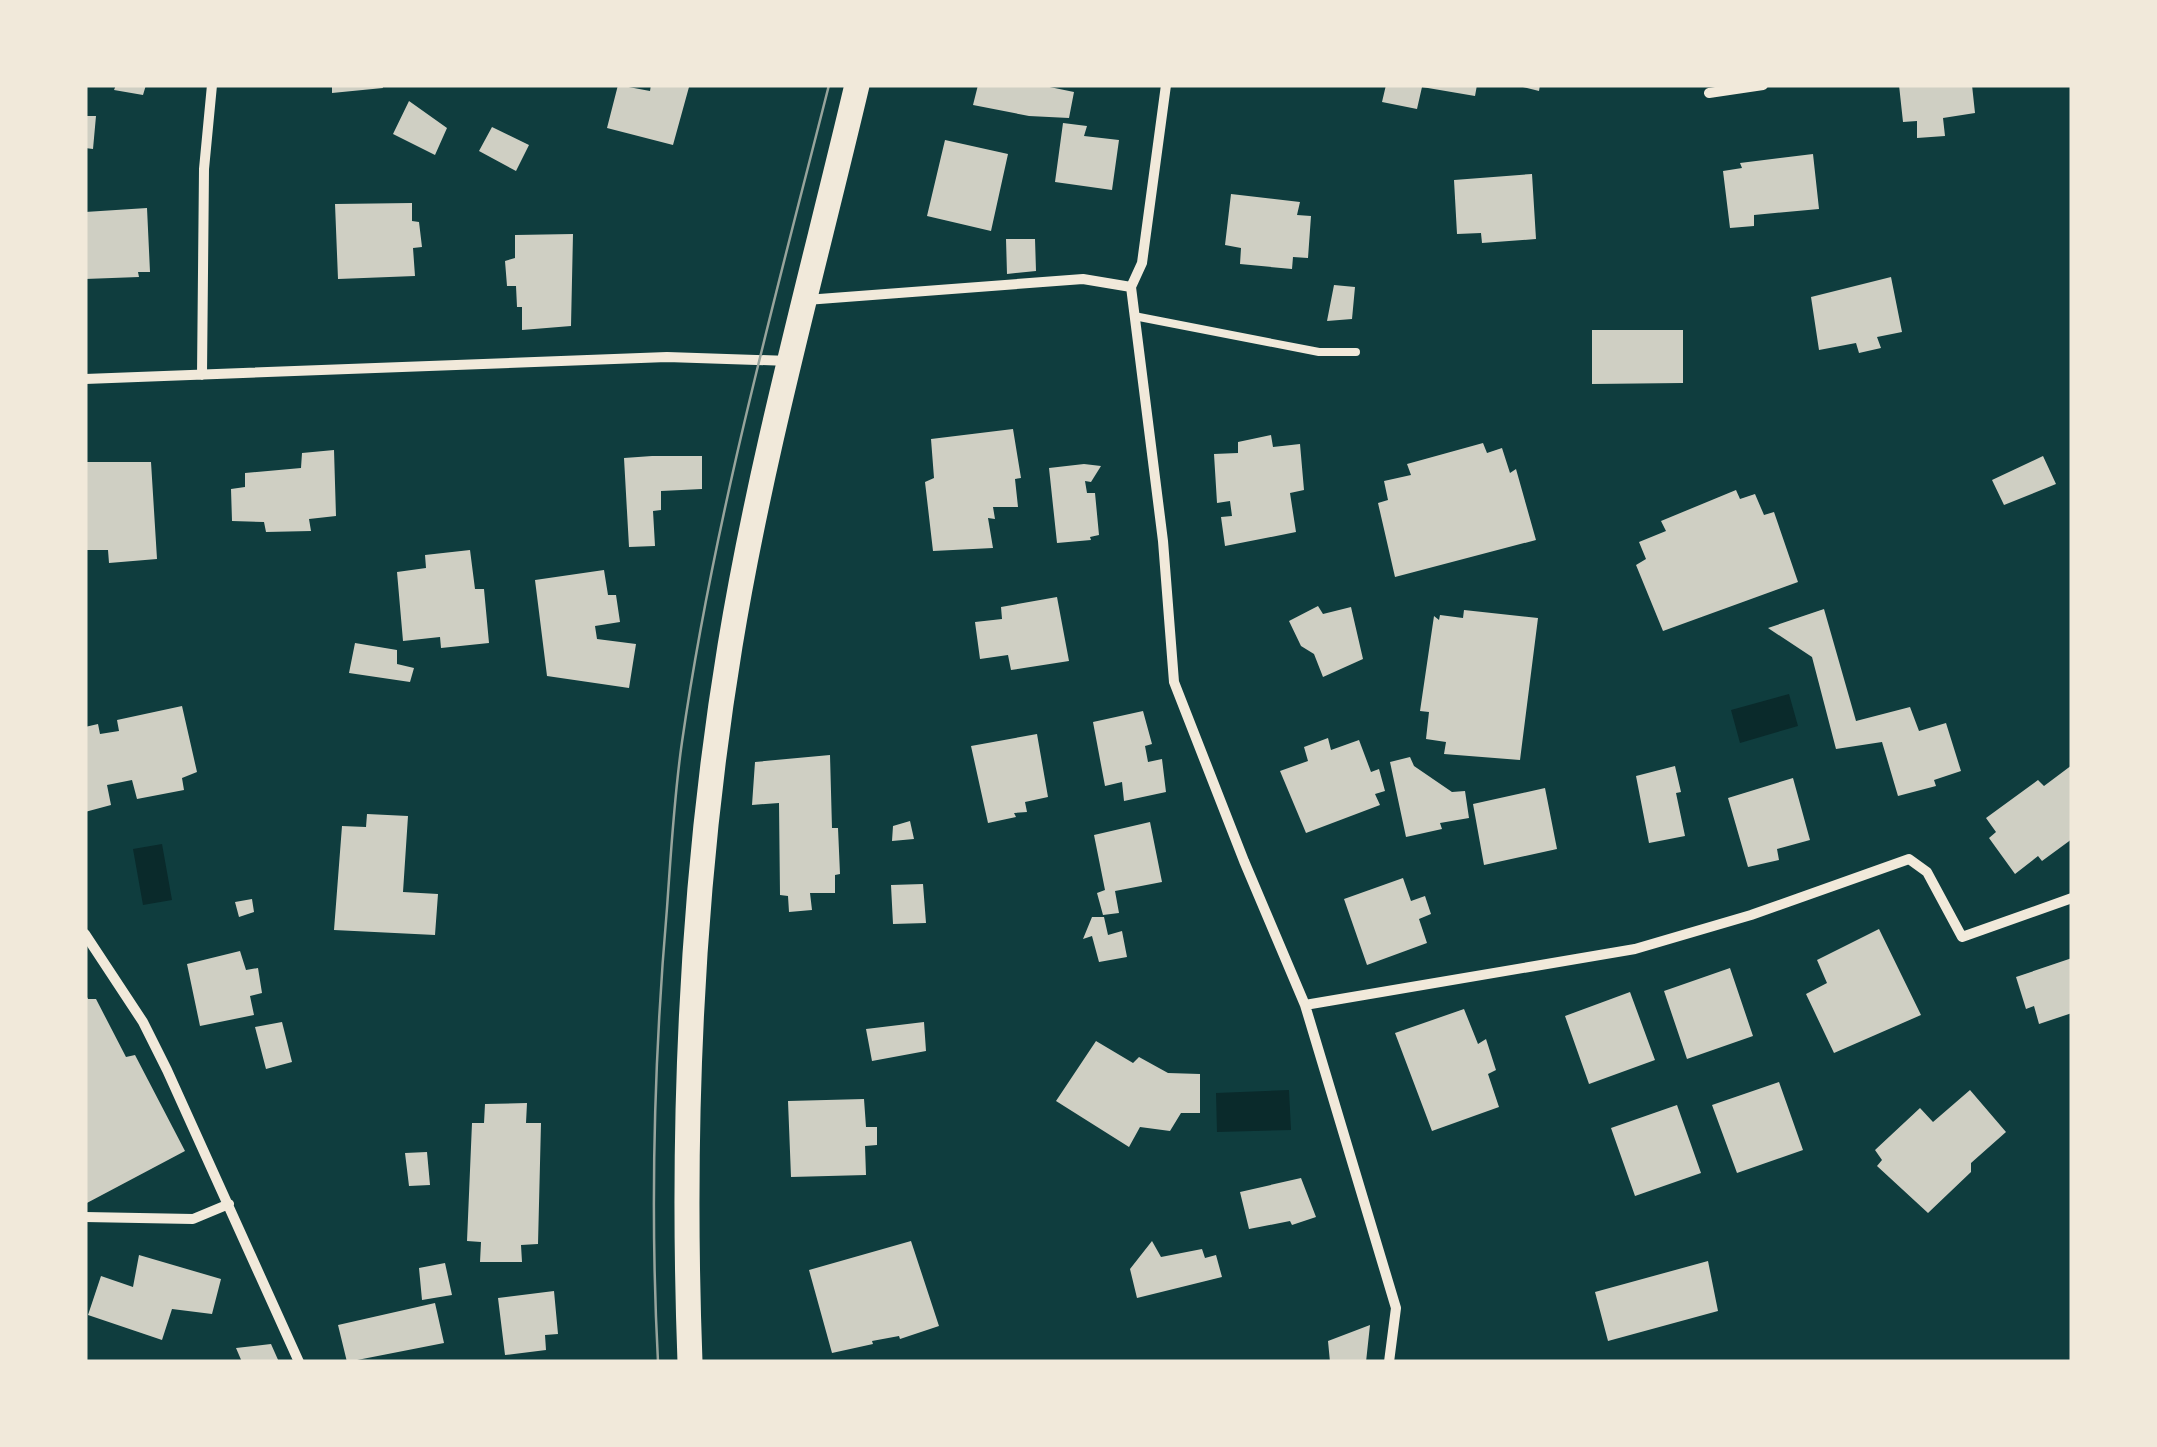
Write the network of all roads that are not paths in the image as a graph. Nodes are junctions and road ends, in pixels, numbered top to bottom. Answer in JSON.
{"nodes":[{"id":1,"x":212,"y":85,"type":"edge"},
{"id":2,"x":857,"y":85,"type":"edge"},
{"id":3,"x":1166,"y":85,"type":"edge"},
{"id":4,"x":1762,"y":85,"type":"edge"},
{"id":5,"x":1709,"y":93,"type":"dead end"},
{"id":6,"x":1131,"y":287,"type":"junction"},
{"id":7,"x":806,"y":300,"type":"junction"},
{"id":8,"x":1134,"y":316,"type":"junction"},
{"id":9,"x":1356,"y":352,"type":"dead end"},
{"id":10,"x":790,"y":361,"type":"junction"},
{"id":11,"x":202,"y":374,"type":"junction"},
{"id":12,"x":85,"y":379,"type":"edge"},
{"id":13,"x":2072,"y":898,"type":"edge"},
{"id":14,"x":85,"y":934,"type":"edge"},
{"id":15,"x":1305,"y":1005,"type":"junction"},
{"id":16,"x":229,"y":1204,"type":"junction"},
{"id":17,"x":85,"y":1217,"type":"edge"},
{"id":18,"x":299,"y":1362,"type":"edge"},
{"id":19,"x":690,"y":1362,"type":"edge"},
{"id":20,"x":1389,"y":1362,"type":"edge"}],
"edges":[{"from":1,"to":11,"type":"street"},
{"from":2,"to":7,"type":"main road"},
{"from":3,"to":6,"type":"street"},
{"from":4,"to":5,"type":"street"},
{"from":6,"to":7,"type":"street"},
{"from":6,"to":8,"type":"street"},
{"from":7,"to":10,"type":"main road"},
{"from":8,"to":9,"type":"lane"},
{"from":8,"to":15,"type":"street"},
{"from":10,"to":11,"type":"street"},
{"from":10,"to":19,"type":"main road"},
{"from":11,"to":12,"type":"street"},
{"from":13,"to":15,"type":"street"},
{"from":14,"to":16,"type":"street"},
{"from":15,"to":20,"type":"street"},
{"from":16,"to":17,"type":"street"},
{"from":16,"to":18,"type":"street"}]}
